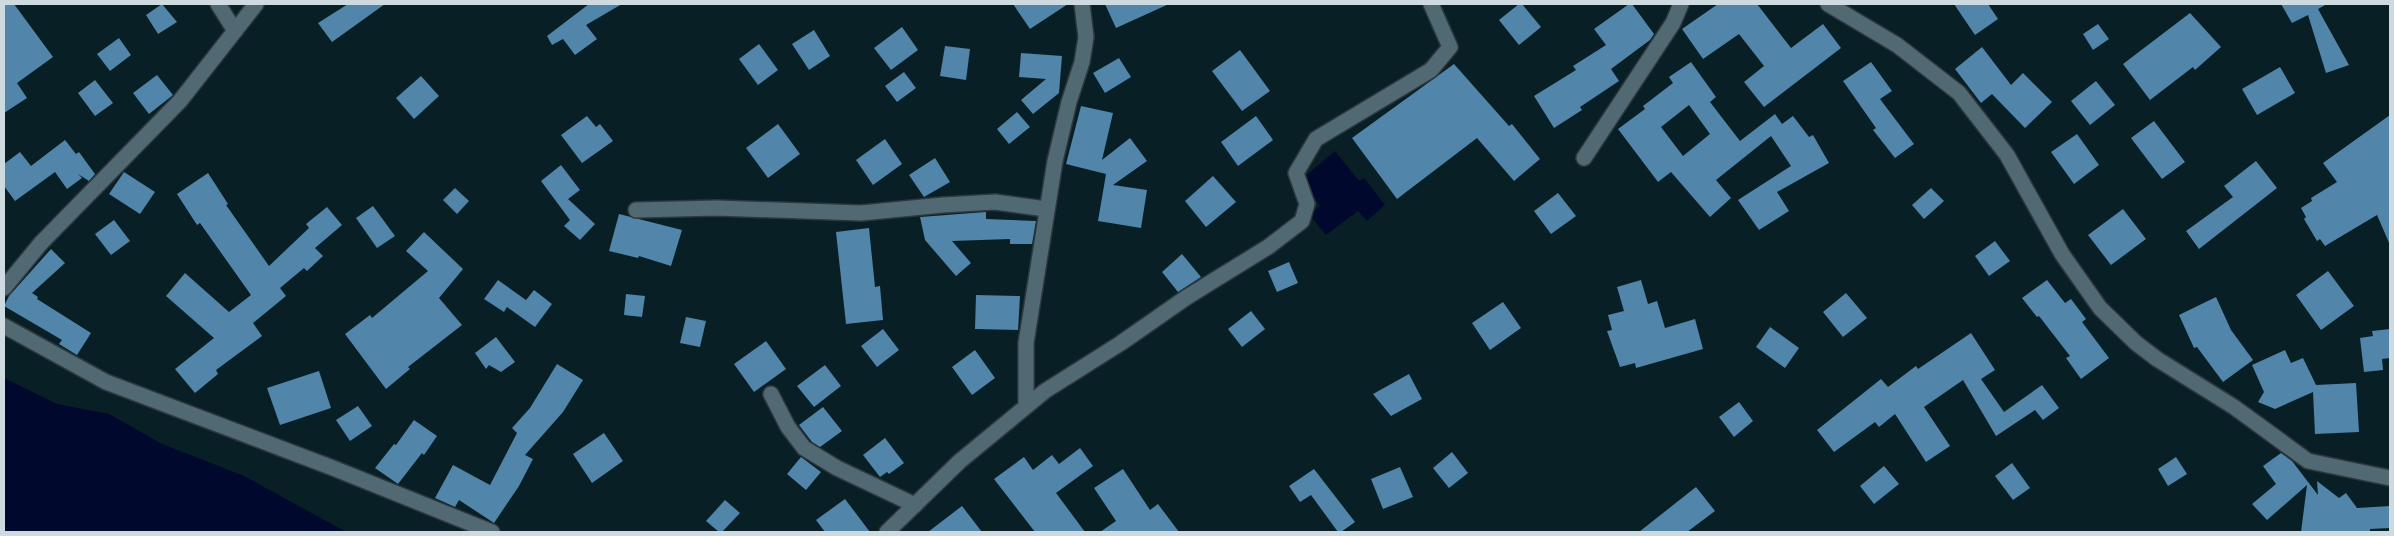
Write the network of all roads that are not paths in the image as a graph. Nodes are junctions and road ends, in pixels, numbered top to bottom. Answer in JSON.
{"nodes":[{"id":1,"x":218,"y":4,"type":"edge"},
{"id":2,"x":256,"y":4,"type":"edge"},
{"id":3,"x":1082,"y":4,"type":"edge"},
{"id":4,"x":1432,"y":4,"type":"edge"},
{"id":5,"x":1681,"y":4,"type":"edge"},
{"id":6,"x":1828,"y":4,"type":"edge"},
{"id":7,"x":235,"y":30,"type":"junction"},
{"id":8,"x":1584,"y":158,"type":"dead end"},
{"id":9,"x":1046,"y":209,"type":"junction"},
{"id":10,"x":636,"y":210,"type":"dead end"},
{"id":11,"x":4,"y":288,"type":"edge"},
{"id":12,"x":4,"y":326,"type":"edge"},
{"id":13,"x":771,"y":394,"type":"dead end"},
{"id":14,"x":1026,"y":406,"type":"junction"},
{"id":15,"x":2390,"y":478,"type":"edge"},
{"id":16,"x":915,"y":505,"type":"junction"},
{"id":17,"x":492,"y":532,"type":"edge"},
{"id":18,"x":887,"y":532,"type":"edge"}],
"edges":[{"from":1,"to":7,"type":"street"},
{"from":2,"to":7,"type":"street"},
{"from":3,"to":9,"type":"street"},
{"from":4,"to":14,"type":"street"},
{"from":5,"to":8,"type":"street"},
{"from":6,"to":15,"type":"street"},
{"from":7,"to":11,"type":"street"},
{"from":9,"to":10,"type":"street"},
{"from":9,"to":14,"type":"street"},
{"from":12,"to":17,"type":"street"},
{"from":13,"to":16,"type":"street"},
{"from":14,"to":16,"type":"street"},
{"from":16,"to":18,"type":"street"}]}
